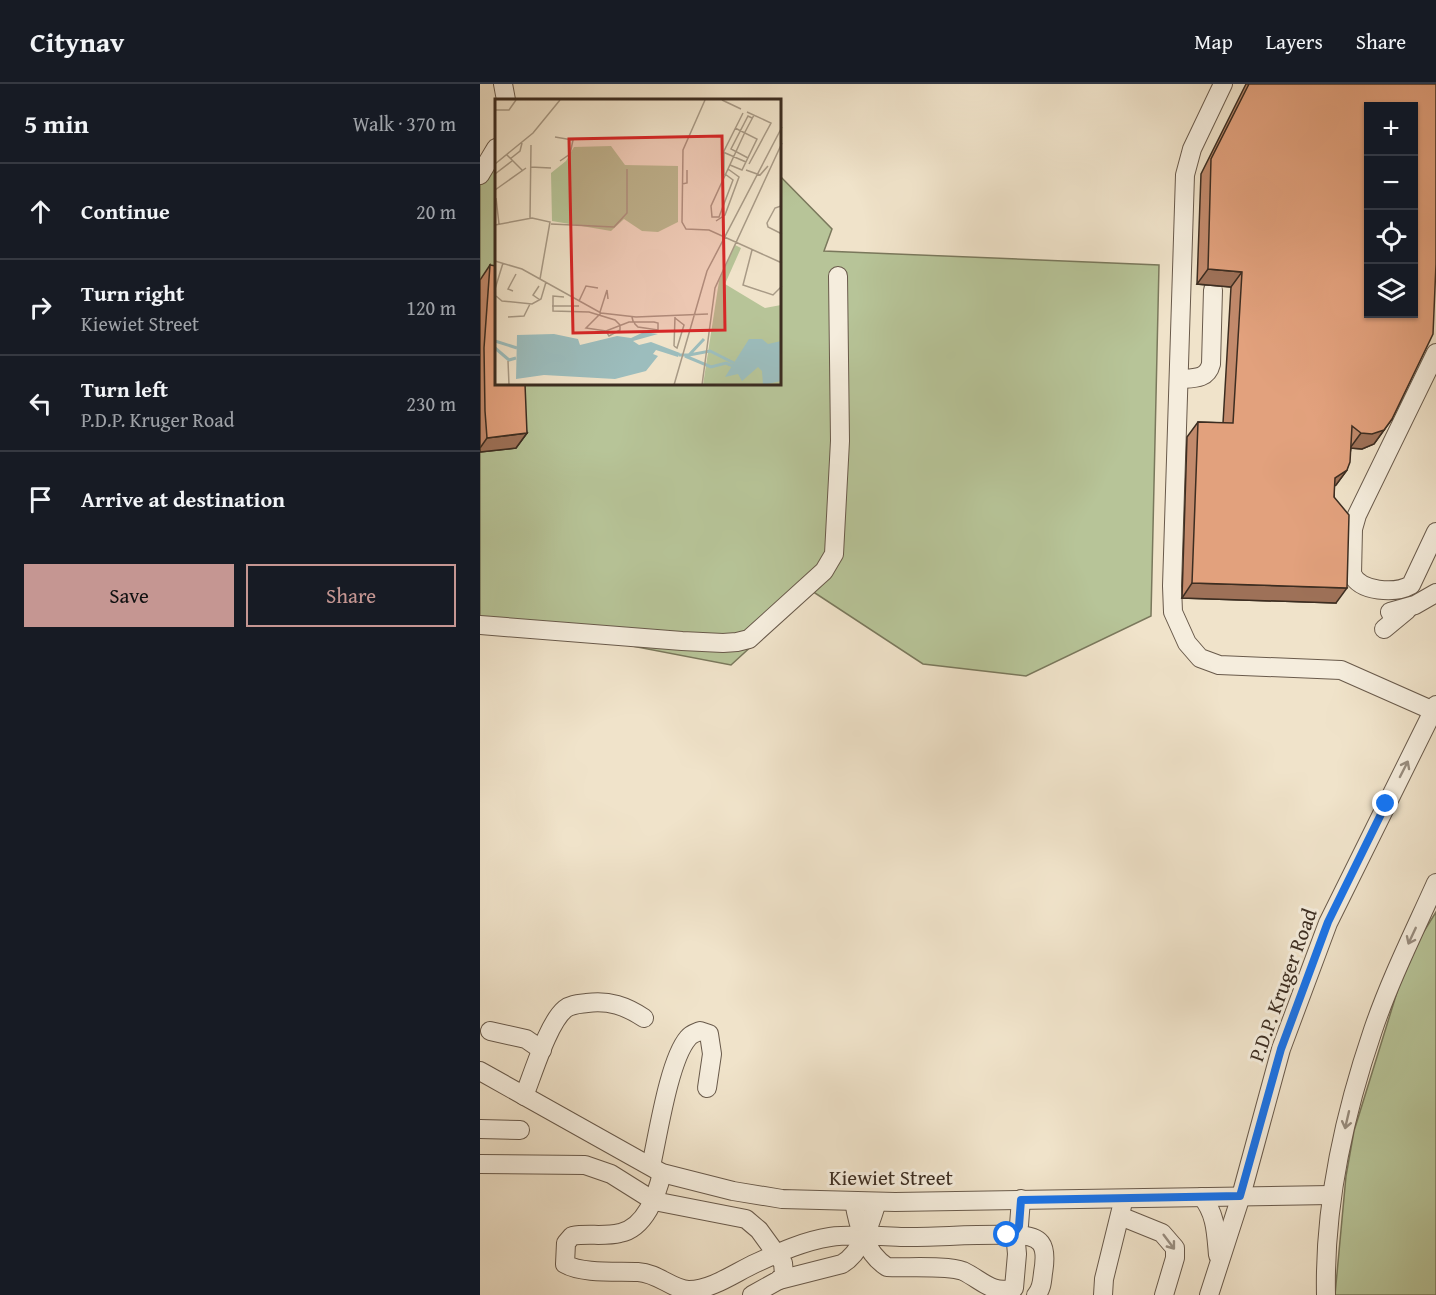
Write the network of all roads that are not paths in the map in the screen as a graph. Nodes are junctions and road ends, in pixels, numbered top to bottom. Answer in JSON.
{"nodes":[{"id":1,"x":503,"y":84,"type":"edge"},
{"id":2,"x":1223,"y":84,"type":"edge"},
{"id":3,"x":506,"y":99,"type":"edge"},
{"id":4,"x":495,"y":150,"type":"edge"},
{"id":5,"x":480,"y":175,"type":"edge"},
{"id":6,"x":838,"y":276,"type":"dead end"},
{"id":7,"x":1213,"y":290,"type":"dead end"},
{"id":8,"x":1436,"y":353,"type":"edge"},
{"id":9,"x":1179,"y":379,"type":"junction"},
{"id":10,"x":1436,"y":532,"type":"edge"},
{"id":11,"x":1436,"y":593,"type":"edge"},
{"id":12,"x":1410,"y":607,"type":"junction"},
{"id":13,"x":1390,"y":612,"type":"dead end"},
{"id":14,"x":480,"y":625,"type":"edge"},
{"id":15,"x":1383,"y":629,"type":"dead end"},
{"id":16,"x":1435,"y":709,"type":"edge"},
{"id":17,"x":1436,"y":883,"type":"edge"},
{"id":18,"x":644,"y":1018,"type":"dead end"},
{"id":19,"x":490,"y":1031,"type":"dead end"},
{"id":20,"x":542,"y":1050,"type":"junction"},
{"id":21,"x":480,"y":1071,"type":"edge"},
{"id":22,"x":707,"y":1088,"type":"dead end"},
{"id":23,"x":524,"y":1096,"type":"junction"},
{"id":24,"x":480,"y":1129,"type":"edge"},
{"id":25,"x":520,"y":1130,"type":"dead end"},
{"id":26,"x":480,"y":1164,"type":"edge"},
{"id":27,"x":657,"y":1170,"type":"junction"},
{"id":28,"x":1331,"y":1195,"type":"junction"},
{"id":29,"x":1240,"y":1196,"type":"junction"},
{"id":30,"x":1202,"y":1197,"type":"junction"},
{"id":31,"x":1109,"y":1198,"type":"junction"},
{"id":32,"x":1021,"y":1200,"type":"junction"},
{"id":33,"x":654,"y":1201,"type":"junction"},
{"id":34,"x":854,"y":1201,"type":"junction"},
{"id":35,"x":877,"y":1202,"type":"junction"},
{"id":36,"x":1120,"y":1216,"type":"junction"},
{"id":37,"x":1013,"y":1235,"type":"junction"},
{"id":38,"x":864,"y":1237,"type":"junction"},
{"id":39,"x":777,"y":1255,"type":"junction"},
{"id":40,"x":1219,"y":1263,"type":"junction"},
{"id":41,"x":779,"y":1280,"type":"junction"},
{"id":42,"x":689,"y":1292,"type":"edge"},
{"id":43,"x":1007,"y":1294,"type":"edge"},
{"id":44,"x":752,"y":1295,"type":"edge"},
{"id":45,"x":1036,"y":1295,"type":"edge"},
{"id":46,"x":1103,"y":1295,"type":"edge"},
{"id":47,"x":1164,"y":1295,"type":"edge"},
{"id":48,"x":1209,"y":1295,"type":"edge"},
{"id":49,"x":1326,"y":1295,"type":"edge"}],
"edges":[{"from":1,"to":3,"type":"street"},
{"from":2,"to":9,"type":"street"},
{"from":4,"to":5,"type":"street"},
{"from":6,"to":14,"type":"street"},
{"from":7,"to":9,"type":"street"},
{"from":8,"to":10,"type":"street"},
{"from":9,"to":16,"type":"street"},
{"from":11,"to":12,"type":"street"},
{"from":12,"to":13,"type":"street"},
{"from":12,"to":15,"type":"street"},
{"from":29,"to":16,"type":"street","name":"P.D.P. Kruger Road","one_way":true},
{"from":17,"to":28,"type":"street","one_way":true},
{"from":18,"to":20,"type":"street"},
{"from":19,"to":20,"type":"street"},
{"from":20,"to":23,"type":"street"},
{"from":21,"to":23,"type":"street","name":"Kiewiet Street"},
{"from":22,"to":27,"type":"street"},
{"from":23,"to":27,"type":"street","name":"Kiewiet Street"},
{"from":24,"to":25,"type":"street"},
{"from":26,"to":33,"type":"street"},
{"from":27,"to":33,"type":"street"},
{"from":27,"to":34,"type":"street","name":"Kiewiet Street"},
{"from":28,"to":29,"type":"street","name":"Kiewiet Street"},
{"from":28,"to":49,"type":"street"},
{"from":29,"to":30,"type":"street","name":"Kiewiet Street"},
{"from":29,"to":40,"type":"street","name":"P.D.P. Kruger Road"},
{"from":30,"to":31,"type":"street","name":"Kiewiet Street"},
{"from":30,"to":40,"type":"street"},
{"from":31,"to":32,"type":"street","name":"Kiewiet Street"},
{"from":31,"to":36,"type":"street"},
{"from":32,"to":35,"type":"street","name":"Kiewiet Street"},
{"from":32,"to":37,"type":"street"},
{"from":33,"to":39,"type":"street"},
{"from":33,"to":42,"type":"street"},
{"from":34,"to":35,"type":"street","name":"Kiewiet Street"},
{"from":34,"to":38,"type":"street"},
{"from":35,"to":38,"type":"street"},
{"from":36,"to":46,"type":"street"},
{"from":36,"to":47,"type":"street","one_way":true},
{"from":37,"to":38,"type":"street"},
{"from":37,"to":43,"type":"street"},
{"from":37,"to":45,"type":"street"},
{"from":38,"to":39,"type":"street"},
{"from":38,"to":41,"type":"street"},
{"from":38,"to":43,"type":"street"},
{"from":39,"to":41,"type":"street"},
{"from":39,"to":42,"type":"street"},
{"from":40,"to":48,"type":"street","name":"P.D.P. Kruger Road"},
{"from":41,"to":44,"type":"street"}]}
